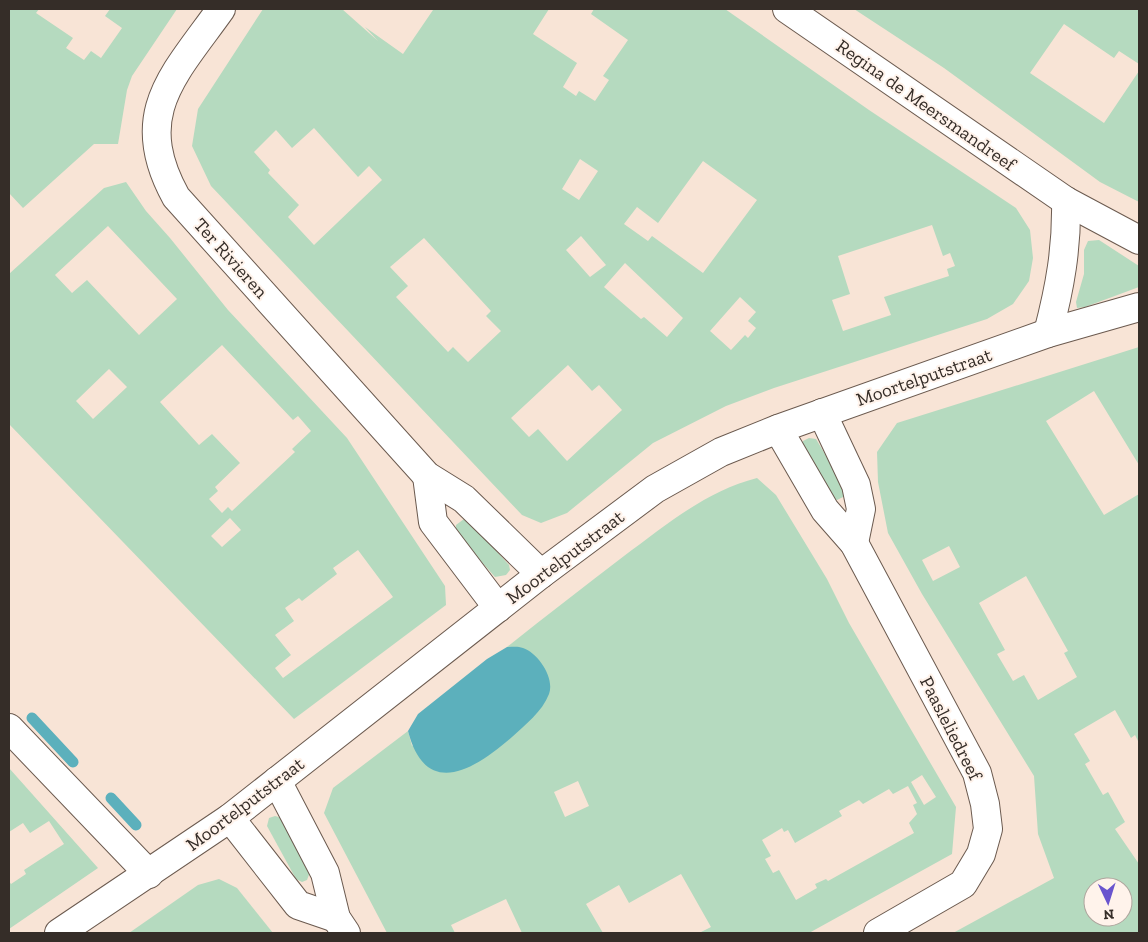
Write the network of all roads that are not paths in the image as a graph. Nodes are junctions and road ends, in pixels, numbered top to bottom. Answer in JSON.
{"nodes":[{"id":1,"x":220,"y":9,"type":"edge"},
{"id":2,"x":787,"y":9,"type":"edge"},
{"id":3,"x":1066,"y":201,"type":"junction"},
{"id":4,"x":1139,"y":240,"type":"edge"},
{"id":5,"x":1139,"y":307,"type":"edge"},
{"id":6,"x":1048,"y":333,"type":"junction"},
{"id":7,"x":822,"y":413,"type":"junction"},
{"id":8,"x":778,"y":429,"type":"junction"},
{"id":9,"x":426,"y":476,"type":"junction"},
{"id":10,"x":854,"y":543,"type":"junction"},
{"id":11,"x":541,"y":574,"type":"junction"},
{"id":12,"x":498,"y":608,"type":"junction"},
{"id":13,"x":9,"y":728,"type":"edge"},
{"id":14,"x":277,"y":781,"type":"junction"},
{"id":15,"x":230,"y":818,"type":"junction"},
{"id":16,"x":149,"y":874,"type":"junction"},
{"id":17,"x":341,"y":926,"type":"edge"},
{"id":18,"x":59,"y":933,"type":"edge"},
{"id":19,"x":878,"y":933,"type":"edge"}],
"edges":[{"from":1,"to":9,"type":"street","name":"Ter Rivieren"},
{"from":2,"to":3,"type":"street","name":"Regina de Meersmandreef"},
{"from":3,"to":4,"type":"street","name":"Regina de Meersmandreef"},
{"from":3,"to":6,"type":"street"},
{"from":5,"to":6,"type":"street","name":"Moortelputstraat"},
{"from":6,"to":7,"type":"street","name":"Moortelputstraat"},
{"from":7,"to":8,"type":"street","name":"Moortelputstraat"},
{"from":7,"to":10,"type":"street"},
{"from":8,"to":10,"type":"street","name":"Paasleliedreef"},
{"from":8,"to":11,"type":"street","name":"Moortelputstraat"},
{"from":9,"to":11,"type":"street","name":"Ter Rivieren"},
{"from":9,"to":12,"type":"street"},
{"from":10,"to":19,"type":"street","name":"Paasleliedreef"},
{"from":11,"to":12,"type":"street","name":"Moortelputstraat"},
{"from":12,"to":14,"type":"street","name":"Moortelputstraat"},
{"from":13,"to":16,"type":"street"},
{"from":14,"to":15,"type":"street","name":"Moortelputstraat"},
{"from":14,"to":17,"type":"street"},
{"from":15,"to":16,"type":"street","name":"Moortelputstraat"},
{"from":15,"to":17,"type":"street"},
{"from":16,"to":18,"type":"street","name":"Moortelputstraat"}]}
